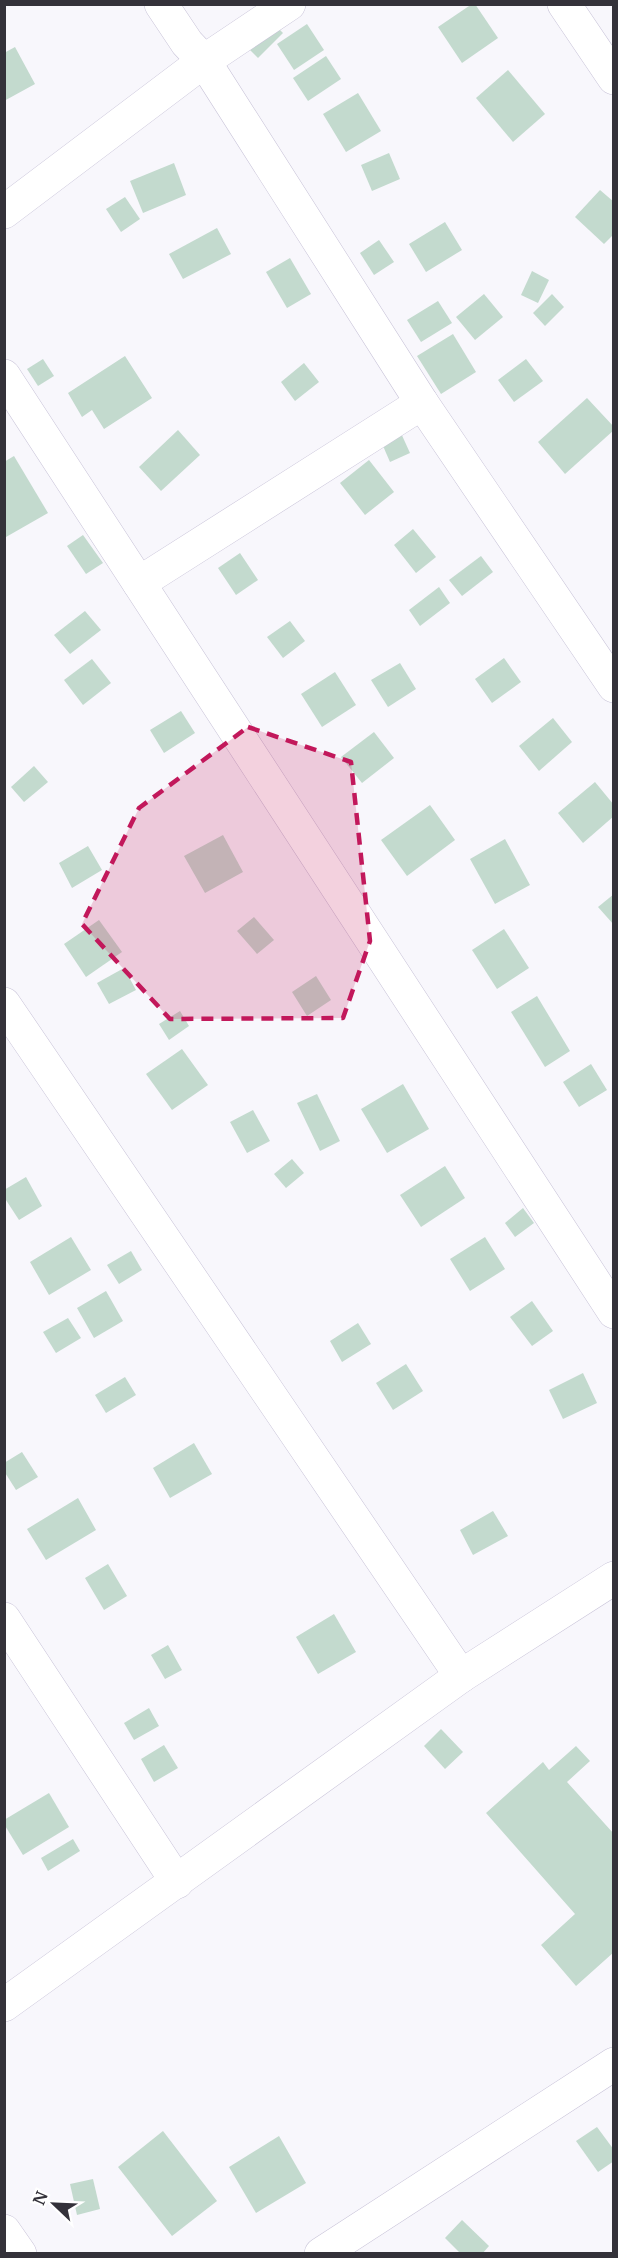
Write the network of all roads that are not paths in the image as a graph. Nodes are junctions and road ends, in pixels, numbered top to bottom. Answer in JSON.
{"nodes":[{"id":1,"x":161,"y":4,"type":"edge"},
{"id":2,"x":290,"y":4,"type":"edge"},
{"id":3,"x":564,"y":4,"type":"edge"},
{"id":4,"x":204,"y":61,"type":"junction"},
{"id":5,"x":614,"y":78,"type":"edge"},
{"id":6,"x":4,"y":212,"type":"edge"},
{"id":7,"x":4,"y":376,"type":"edge"},
{"id":8,"x":422,"y":403,"type":"junction"},
{"id":9,"x":139,"y":584,"type":"junction"},
{"id":10,"x":614,"y":686,"type":"edge"},
{"id":11,"x":4,"y":1004,"type":"edge"},
{"id":12,"x":614,"y":1312,"type":"edge"},
{"id":13,"x":614,"y":1578,"type":"edge"},
{"id":14,"x":4,"y":1619,"type":"edge"},
{"id":15,"x":460,"y":1676,"type":"junction"},
{"id":16,"x":177,"y":1882,"type":"junction"},
{"id":17,"x":4,"y":2006,"type":"edge"},
{"id":18,"x":614,"y":2064,"type":"edge"},
{"id":19,"x":4,"y":2231,"type":"edge"},
{"id":20,"x":20,"y":2253,"type":"edge"},
{"id":21,"x":321,"y":2253,"type":"edge"}],
"edges":[{"from":1,"to":4,"type":"street"},
{"from":2,"to":4,"type":"street"},
{"from":3,"to":5,"type":"street"},
{"from":4,"to":6,"type":"street"},
{"from":4,"to":8,"type":"street"},
{"from":7,"to":9,"type":"street"},
{"from":8,"to":9,"type":"street"},
{"from":8,"to":10,"type":"street"},
{"from":9,"to":12,"type":"street"},
{"from":11,"to":15,"type":"street"},
{"from":13,"to":15,"type":"street"},
{"from":14,"to":16,"type":"street"},
{"from":15,"to":16,"type":"street"},
{"from":16,"to":17,"type":"street"},
{"from":18,"to":21,"type":"street"},
{"from":19,"to":20,"type":"street"}]}
